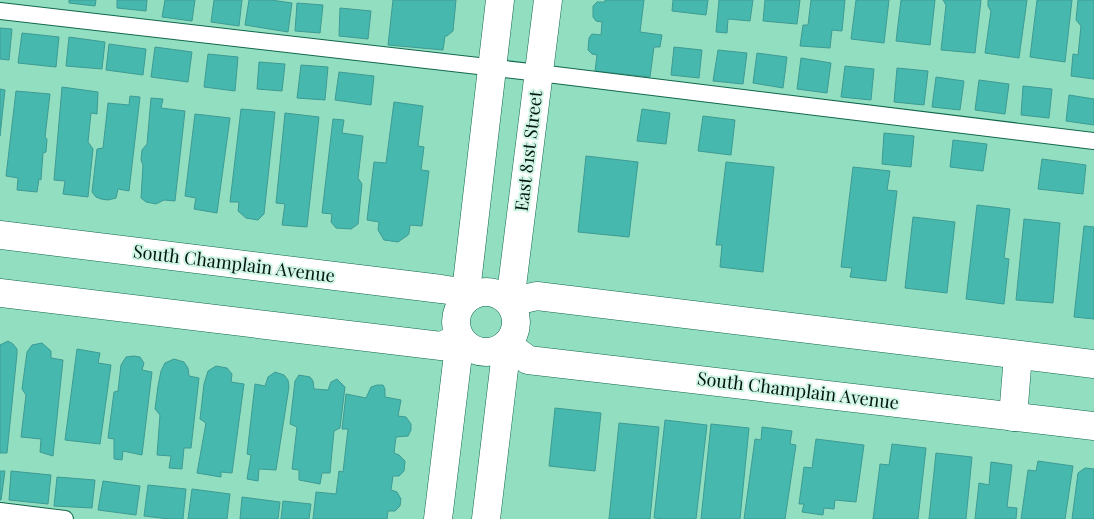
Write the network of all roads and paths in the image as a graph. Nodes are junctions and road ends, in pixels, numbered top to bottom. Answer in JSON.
{"nodes":[{"id":1,"x":500,"y":0,"type":"edge"},
{"id":2,"x":548,"y":0,"type":"edge"},
{"id":3,"x":0,"y":11,"type":"edge"},
{"id":4,"x":492,"y":68,"type":"junction"},
{"id":5,"x":539,"y":73,"type":"junction"},
{"id":6,"x":1094,"y":141,"type":"edge"},
{"id":7,"x":0,"y":235,"type":"edge"},
{"id":8,"x":0,"y":293,"type":"edge"},
{"id":9,"x":465,"y":300,"type":"junction"},
{"id":10,"x":510,"y":302,"type":"junction"},
{"id":11,"x":460,"y":338,"type":"junction"},
{"id":12,"x":507,"y":344,"type":"junction"},
{"id":13,"x":1018,"y":355,"type":"junction"},
{"id":14,"x":1094,"y":364,"type":"edge"},
{"id":15,"x":1013,"y":417,"type":"junction"},
{"id":16,"x":1094,"y":426,"type":"edge"},
{"id":17,"x":0,"y":511,"type":"edge"},
{"id":18,"x":65,"y":519,"type":"edge"},
{"id":19,"x":438,"y":519,"type":"edge"},
{"id":20,"x":486,"y":519,"type":"edge"}],
"edges":[{"from":1,"to":4,"type":"street"},
{"from":2,"to":5,"type":"street","name":"East 81st Street"},
{"from":3,"to":4,"type":"lane"},
{"from":4,"to":5,"type":"lane"},
{"from":4,"to":9,"type":"street"},
{"from":5,"to":6,"type":"lane"},
{"from":5,"to":10,"type":"street","name":"East 81st Street"},
{"from":7,"to":9,"type":"street","name":"South Champlain Avenue"},
{"from":8,"to":11,"type":"street"},
{"from":9,"to":10,"type":"street"},
{"from":9,"to":11,"type":"street"},
{"from":10,"to":12,"type":"street"},
{"from":10,"to":13,"type":"street"},
{"from":11,"to":12,"type":"street"},
{"from":11,"to":19,"type":"street"},
{"from":12,"to":15,"type":"street","name":"South Champlain Avenue"},
{"from":12,"to":20,"type":"street"},
{"from":13,"to":14,"type":"street"},
{"from":13,"to":15,"type":"street"},
{"from":15,"to":16,"type":"street","name":"South Champlain Avenue"},
{"from":17,"to":18,"type":"lane"}]}
